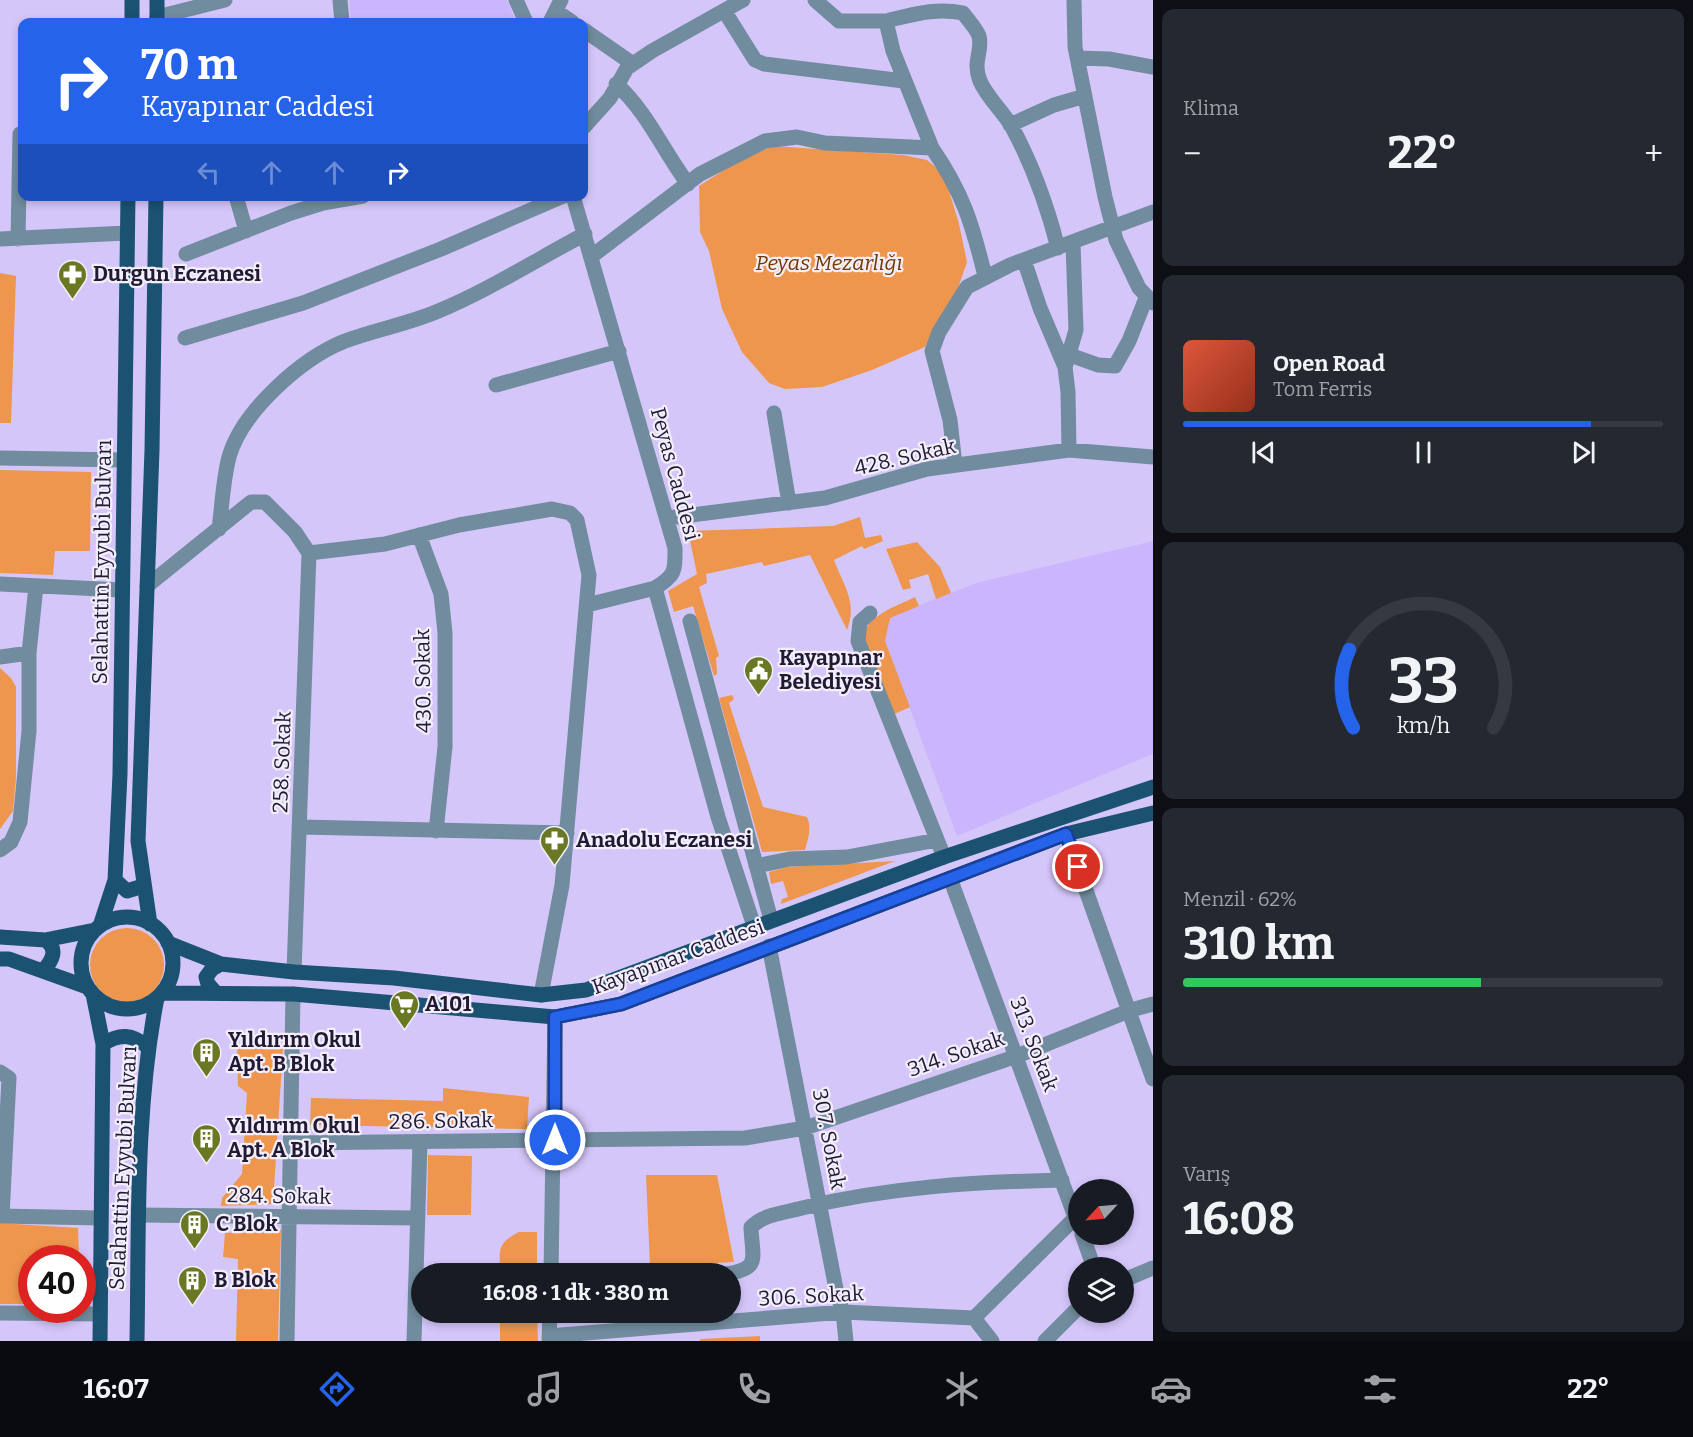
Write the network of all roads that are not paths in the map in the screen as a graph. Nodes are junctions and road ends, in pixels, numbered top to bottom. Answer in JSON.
{"nodes":[{"id":1,"x":132,"y":0,"type":"edge"},
{"id":2,"x":157,"y":0,"type":"edge"},
{"id":3,"x":225,"y":0,"type":"edge"},
{"id":4,"x":340,"y":0,"type":"edge"},
{"id":5,"x":516,"y":0,"type":"edge"},
{"id":6,"x":743,"y":0,"type":"edge"},
{"id":7,"x":815,"y":0,"type":"edge"},
{"id":8,"x":1074,"y":0,"type":"edge"},
{"id":9,"x":725,"y":12,"type":"junction"},
{"id":10,"x":132,"y":18,"type":"edge"},
{"id":11,"x":157,"y":18,"type":"edge"},
{"id":12,"x":164,"y":18,"type":"edge"},
{"id":13,"x":342,"y":18,"type":"edge"},
{"id":14,"x":524,"y":18,"type":"edge"},
{"id":15,"x":886,"y":21,"type":"junction"},
{"id":16,"x":588,"y":33,"type":"edge"},
{"id":17,"x":1077,"y":58,"type":"junction"},
{"id":18,"x":633,"y":64,"type":"junction"},
{"id":19,"x":1153,"y":67,"type":"edge"},
{"id":20,"x":904,"y":81,"type":"junction"},
{"id":21,"x":616,"y":84,"type":"junction"},
{"id":22,"x":1085,"y":96,"type":"junction"},
{"id":23,"x":588,"y":124,"type":"edge"},
{"id":24,"x":1010,"y":125,"type":"junction"},
{"id":25,"x":932,"y":148,"type":"junction"},
{"id":26,"x":688,"y":184,"type":"junction"},
{"id":27,"x":19,"y":201,"type":"edge"},
{"id":28,"x":128,"y":201,"type":"edge"},
{"id":29,"x":156,"y":201,"type":"edge"},
{"id":30,"x":237,"y":201,"type":"edge"},
{"id":31,"x":335,"y":201,"type":"edge"},
{"id":32,"x":551,"y":201,"type":"edge"},
{"id":33,"x":575,"y":201,"type":"edge"},
{"id":34,"x":1153,"y":212,"type":"edge"},
{"id":35,"x":1113,"y":228,"type":"junction"},
{"id":36,"x":246,"y":231,"type":"junction"},
{"id":37,"x":127,"y":233,"type":"junction"},
{"id":38,"x":585,"y":234,"type":"junction"},
{"id":39,"x":0,"y":239,"type":"edge"},
{"id":40,"x":18,"y":239,"type":"junction"},
{"id":41,"x":1065,"y":246,"type":"junction"},
{"id":42,"x":186,"y":254,"type":"dead end"},
{"id":43,"x":592,"y":256,"type":"junction"},
{"id":44,"x":1024,"y":260,"type":"junction"},
{"id":45,"x":985,"y":276,"type":"junction"},
{"id":46,"x":1150,"y":301,"type":"edge"},
{"id":47,"x":185,"y":338,"type":"dead end"},
{"id":48,"x":619,"y":351,"type":"junction"},
{"id":49,"x":1067,"y":361,"type":"junction"},
{"id":50,"x":496,"y":385,"type":"dead end"},
{"id":51,"x":774,"y":413,"type":"dead end"},
{"id":52,"x":1069,"y":450,"type":"junction"},
{"id":53,"x":1153,"y":457,"type":"edge"},
{"id":54,"x":0,"y":458,"type":"edge"},
{"id":55,"x":124,"y":460,"type":"junction"},
{"id":56,"x":955,"y":465,"type":"junction"},
{"id":57,"x":789,"y":503,"type":"junction"},
{"id":58,"x":668,"y":518,"type":"junction"},
{"id":59,"x":219,"y":529,"type":"junction"},
{"id":60,"x":419,"y":535,"type":"junction"},
{"id":61,"x":309,"y":553,"type":"junction"},
{"id":62,"x":0,"y":584,"type":"edge"},
{"id":63,"x":36,"y":586,"type":"junction"},
{"id":64,"x":147,"y":586,"type":"junction"},
{"id":65,"x":655,"y":588,"type":"junction"},
{"id":66,"x":121,"y":590,"type":"junction"},
{"id":67,"x":586,"y":605,"type":"junction"},
{"id":68,"x":870,"y":613,"type":"dead end"},
{"id":69,"x":690,"y":621,"type":"dead end"},
{"id":70,"x":29,"y":653,"type":"junction"},
{"id":71,"x":0,"y":657,"type":"edge"},
{"id":72,"x":1153,"y":787,"type":"edge"},
{"id":73,"x":1153,"y":813,"type":"edge"},
{"id":74,"x":301,"y":826,"type":"junction"},
{"id":75,"x":436,"y":831,"type":"junction"},
{"id":76,"x":567,"y":833,"type":"junction"},
{"id":77,"x":1066,"y":834,"type":"junction"},
{"id":78,"x":937,"y":840,"type":"junction"},
{"id":79,"x":0,"y":850,"type":"edge"},
{"id":80,"x":944,"y":857,"type":"junction"},
{"id":81,"x":756,"y":866,"type":"junction"},
{"id":82,"x":950,"y":878,"type":"junction"},
{"id":83,"x":115,"y":880,"type":"junction"},
{"id":84,"x":142,"y":886,"type":"junction"},
{"id":85,"x":771,"y":920,"type":"junction"},
{"id":86,"x":150,"y":924,"type":"junction"},
{"id":87,"x":754,"y":926,"type":"junction"},
{"id":88,"x":98,"y":928,"type":"junction"},
{"id":89,"x":0,"y":937,"type":"edge"},
{"id":90,"x":45,"y":940,"type":"junction"},
{"id":91,"x":168,"y":943,"type":"junction"},
{"id":92,"x":769,"y":946,"type":"junction"},
{"id":93,"x":0,"y":959,"type":"edge"},
{"id":94,"x":221,"y":964,"type":"junction"},
{"id":95,"x":43,"y":971,"type":"junction"},
{"id":96,"x":294,"y":972,"type":"junction"},
{"id":97,"x":90,"y":991,"type":"junction"},
{"id":98,"x":216,"y":993,"type":"junction"},
{"id":99,"x":293,"y":994,"type":"junction"},
{"id":100,"x":541,"y":995,"type":"junction"},
{"id":101,"x":159,"y":996,"type":"junction"},
{"id":102,"x":1153,"y":1004,"type":"edge"},
{"id":103,"x":1131,"y":1010,"type":"junction"},
{"id":104,"x":555,"y":1017,"type":"junction"},
{"id":105,"x":103,"y":1044,"type":"junction"},
{"id":106,"x":147,"y":1047,"type":"junction"},
{"id":107,"x":1017,"y":1056,"type":"junction"},
{"id":108,"x":0,"y":1072,"type":"edge"},
{"id":109,"x":1153,"y":1079,"type":"edge"},
{"id":110,"x":805,"y":1128,"type":"junction"},
{"id":111,"x":555,"y":1140,"type":"junction"},
{"id":112,"x":420,"y":1142,"type":"junction"},
{"id":113,"x":292,"y":1143,"type":"junction"},
{"id":114,"x":1062,"y":1180,"type":"junction"},
{"id":115,"x":1,"y":1191,"type":"edge"},
{"id":116,"x":1068,"y":1196,"type":"edge"},
{"id":117,"x":820,"y":1204,"type":"junction"},
{"id":118,"x":140,"y":1215,"type":"junction"},
{"id":119,"x":1,"y":1216,"type":"edge"},
{"id":120,"x":100,"y":1218,"type":"junction"},
{"id":121,"x":290,"y":1218,"type":"junction"},
{"id":122,"x":418,"y":1218,"type":"junction"},
{"id":123,"x":1068,"y":1229,"type":"edge"},
{"id":124,"x":551,"y":1263,"type":"edge"},
{"id":125,"x":1153,"y":1269,"type":"edge"},
{"id":126,"x":741,"y":1271,"type":"edge"},
{"id":127,"x":1134,"y":1276,"type":"edge"},
{"id":128,"x":843,"y":1312,"type":"junction"},
{"id":129,"x":0,"y":1313,"type":"edge"},
{"id":130,"x":100,"y":1314,"type":"junction"},
{"id":131,"x":974,"y":1318,"type":"junction"},
{"id":132,"x":1068,"y":1318,"type":"edge"},
{"id":133,"x":550,"y":1323,"type":"edge"},
{"id":134,"x":549,"y":1339,"type":"edge"},
{"id":135,"x":100,"y":1341,"type":"edge"},
{"id":136,"x":137,"y":1341,"type":"edge"},
{"id":137,"x":287,"y":1341,"type":"edge"},
{"id":138,"x":414,"y":1341,"type":"edge"},
{"id":139,"x":846,"y":1341,"type":"edge"},
{"id":140,"x":992,"y":1341,"type":"edge"},
{"id":141,"x":1045,"y":1341,"type":"edge"}],
"edges":[{"from":1,"to":10,"type":"main road"},
{"from":2,"to":11,"type":"main road"},
{"from":3,"to":12,"type":"street"},
{"from":4,"to":13,"type":"street"},
{"from":5,"to":14,"type":"street"},
{"from":6,"to":9,"type":"street"},
{"from":7,"to":15,"type":"street"},
{"from":8,"to":17,"type":"street"},
{"from":9,"to":18,"type":"street"},
{"from":9,"to":20,"type":"street"},
{"from":15,"to":20,"type":"street"},
{"from":15,"to":24,"type":"street"},
{"from":16,"to":18,"type":"street"},
{"from":17,"to":19,"type":"street"},
{"from":17,"to":22,"type":"street"},
{"from":18,"to":21,"type":"street"},
{"from":20,"to":25,"type":"street"},
{"from":21,"to":23,"type":"street"},
{"from":21,"to":26,"type":"street"},
{"from":22,"to":24,"type":"street"},
{"from":22,"to":35,"type":"street"},
{"from":24,"to":41,"type":"street"},
{"from":25,"to":26,"type":"street"},
{"from":25,"to":45,"type":"street"},
{"from":26,"to":43,"type":"street"},
{"from":27,"to":40,"type":"street"},
{"from":28,"to":37,"type":"main road","name":"Selahattin Eyyubi Bulvarı"},
{"from":29,"to":64,"type":"main road","name":"Selahattin Eyyubi Bulvarı"},
{"from":30,"to":36,"type":"street"},
{"from":31,"to":36,"type":"street"},
{"from":32,"to":47,"type":"street"},
{"from":33,"to":38,"type":"street","name":"Peyas Caddesi"},
{"from":34,"to":35,"type":"street"},
{"from":35,"to":41,"type":"street"},
{"from":35,"to":46,"type":"street"},
{"from":36,"to":42,"type":"street"},
{"from":37,"to":40,"type":"street"},
{"from":37,"to":55,"type":"main road","name":"Selahattin Eyyubi Bulvarı"},
{"from":38,"to":43,"type":"street","name":"Peyas Caddesi"},
{"from":38,"to":59,"type":"street"},
{"from":39,"to":40,"type":"street"},
{"from":41,"to":44,"type":"street"},
{"from":41,"to":49,"type":"street"},
{"from":43,"to":48,"type":"street","name":"Peyas Caddesi"},
{"from":44,"to":45,"type":"street"},
{"from":44,"to":49,"type":"street"},
{"from":45,"to":56,"type":"street"},
{"from":46,"to":49,"type":"street"},
{"from":48,"to":50,"type":"street"},
{"from":48,"to":58,"type":"street","name":"Peyas Caddesi"},
{"from":49,"to":52,"type":"street"},
{"from":51,"to":57,"type":"street"},
{"from":52,"to":53,"type":"street","name":"428. Sokak"},
{"from":52,"to":56,"type":"street","name":"428. Sokak"},
{"from":54,"to":55,"type":"street"},
{"from":55,"to":66,"type":"main road","name":"Selahattin Eyyubi Bulvarı"},
{"from":56,"to":57,"type":"street","name":"428. Sokak"},
{"from":57,"to":58,"type":"street","name":"428. Sokak"},
{"from":58,"to":65,"type":"street","name":"Peyas Caddesi"},
{"from":59,"to":61,"type":"street"},
{"from":59,"to":64,"type":"street"},
{"from":60,"to":61,"type":"street"},
{"from":60,"to":67,"type":"street"},
{"from":60,"to":75,"type":"street","name":"430. Sokak"},
{"from":61,"to":74,"type":"street","name":"258. Sokak"},
{"from":62,"to":63,"type":"street"},
{"from":63,"to":66,"type":"street"},
{"from":63,"to":70,"type":"street"},
{"from":64,"to":84,"type":"main road","name":"Selahattin Eyyubi Bulvarı"},
{"from":65,"to":67,"type":"street"},
{"from":65,"to":87,"type":"street"},
{"from":66,"to":83,"type":"main road","name":"Selahattin Eyyubi Bulvarı"},
{"from":67,"to":76,"type":"street"},
{"from":68,"to":78,"type":"street"},
{"from":69,"to":81,"type":"street"},
{"from":70,"to":71,"type":"street"},
{"from":70,"to":79,"type":"street"},
{"from":72,"to":80,"type":"main road","name":"Kayapınar Caddesi"},
{"from":73,"to":77,"type":"main road","name":"Kayapınar Caddesi"},
{"from":74,"to":75,"type":"street"},
{"from":74,"to":96,"type":"street","name":"258. Sokak"},
{"from":75,"to":76,"type":"street"},
{"from":76,"to":100,"type":"street"},
{"from":77,"to":82,"type":"main road","name":"Kayapınar Caddesi"},
{"from":77,"to":103,"type":"street"},
{"from":78,"to":80,"type":"street"},
{"from":78,"to":81,"type":"street"},
{"from":80,"to":85,"type":"main road","name":"Kayapınar Caddesi"},
{"from":81,"to":85,"type":"street"},
{"from":82,"to":92,"type":"main road","name":"Kayapınar Caddesi"},
{"from":82,"to":107,"type":"street","name":"313. Sokak"},
{"from":83,"to":84,"type":"main road"},
{"from":83,"to":88,"type":"main road","name":"Selahattin Eyyubi Bulvarı"},
{"from":84,"to":86,"type":"main road","name":"Selahattin Eyyubi Bulvarı"},
{"from":85,"to":87,"type":"main road","name":"Kayapınar Caddesi"},
{"from":86,"to":88,"type":"main road"},
{"from":86,"to":91,"type":"main road"},
{"from":87,"to":100,"type":"main road","name":"Kayapınar Caddesi"},
{"from":88,"to":90,"type":"main road"},
{"from":88,"to":97,"type":"main road"},
{"from":89,"to":90,"type":"main road"},
{"from":90,"to":95,"type":"main road"},
{"from":91,"to":94,"type":"main road","name":"Kayapınar Caddesi"},
{"from":91,"to":101,"type":"main road"},
{"from":92,"to":104,"type":"main road","name":"Kayapınar Caddesi"},
{"from":92,"to":110,"type":"street","name":"307. Sokak"},
{"from":93,"to":95,"type":"main road"},
{"from":94,"to":96,"type":"main road","name":"Kayapınar Caddesi"},
{"from":94,"to":98,"type":"main road"},
{"from":95,"to":97,"type":"main road"},
{"from":96,"to":100,"type":"main road","name":"Kayapınar Caddesi"},
{"from":97,"to":101,"type":"main road"},
{"from":97,"to":105,"type":"main road","name":"Selahattin Eyyubi Bulvarı"},
{"from":98,"to":99,"type":"main road","name":"Kayapınar Caddesi"},
{"from":98,"to":101,"type":"main road","name":"Kayapınar Caddesi"},
{"from":99,"to":104,"type":"main road","name":"Kayapınar Caddesi"},
{"from":99,"to":113,"type":"street"},
{"from":101,"to":106,"type":"main road","name":"Selahattin Eyyubi Bulvarı"},
{"from":102,"to":103,"type":"street","name":"314. Sokak"},
{"from":103,"to":107,"type":"street","name":"314. Sokak"},
{"from":103,"to":109,"type":"street"},
{"from":104,"to":111,"type":"street"},
{"from":105,"to":106,"type":"main road"},
{"from":105,"to":120,"type":"main road","name":"Selahattin Eyyubi Bulvarı"},
{"from":106,"to":118,"type":"main road","name":"Selahattin Eyyubi Bulvarı"},
{"from":107,"to":110,"type":"street","name":"314. Sokak"},
{"from":107,"to":114,"type":"street","name":"313. Sokak"},
{"from":108,"to":115,"type":"street"},
{"from":110,"to":111,"type":"street","name":"286. Sokak"},
{"from":110,"to":117,"type":"street","name":"307. Sokak"},
{"from":111,"to":112,"type":"street","name":"286. Sokak"},
{"from":111,"to":124,"type":"street"},
{"from":112,"to":113,"type":"street","name":"286. Sokak"},
{"from":112,"to":122,"type":"street"},
{"from":113,"to":121,"type":"street"},
{"from":114,"to":116,"type":"street","name":"313. Sokak"},
{"from":114,"to":117,"type":"street"},
{"from":115,"to":119,"type":"street"},
{"from":117,"to":126,"type":"street"},
{"from":117,"to":128,"type":"street","name":"307. Sokak"},
{"from":118,"to":121,"type":"street","name":"284. Sokak"},
{"from":118,"to":136,"type":"main road","name":"Selahattin Eyyubi Bulvarı"},
{"from":119,"to":120,"type":"street"},
{"from":120,"to":130,"type":"main road","name":"Selahattin Eyyubi Bulvarı"},
{"from":121,"to":122,"type":"street","name":"284. Sokak"},
{"from":121,"to":137,"type":"street"},
{"from":122,"to":138,"type":"street"},
{"from":123,"to":131,"type":"street"},
{"from":125,"to":127,"type":"street"},
{"from":128,"to":131,"type":"street","name":"306. Sokak"},
{"from":128,"to":134,"type":"street","name":"306. Sokak"},
{"from":128,"to":139,"type":"street","name":"307. Sokak"},
{"from":129,"to":130,"type":"street"},
{"from":130,"to":135,"type":"main road","name":"Selahattin Eyyubi Bulvarı"},
{"from":131,"to":140,"type":"street"},
{"from":132,"to":141,"type":"street"},
{"from":133,"to":134,"type":"street"}]}
